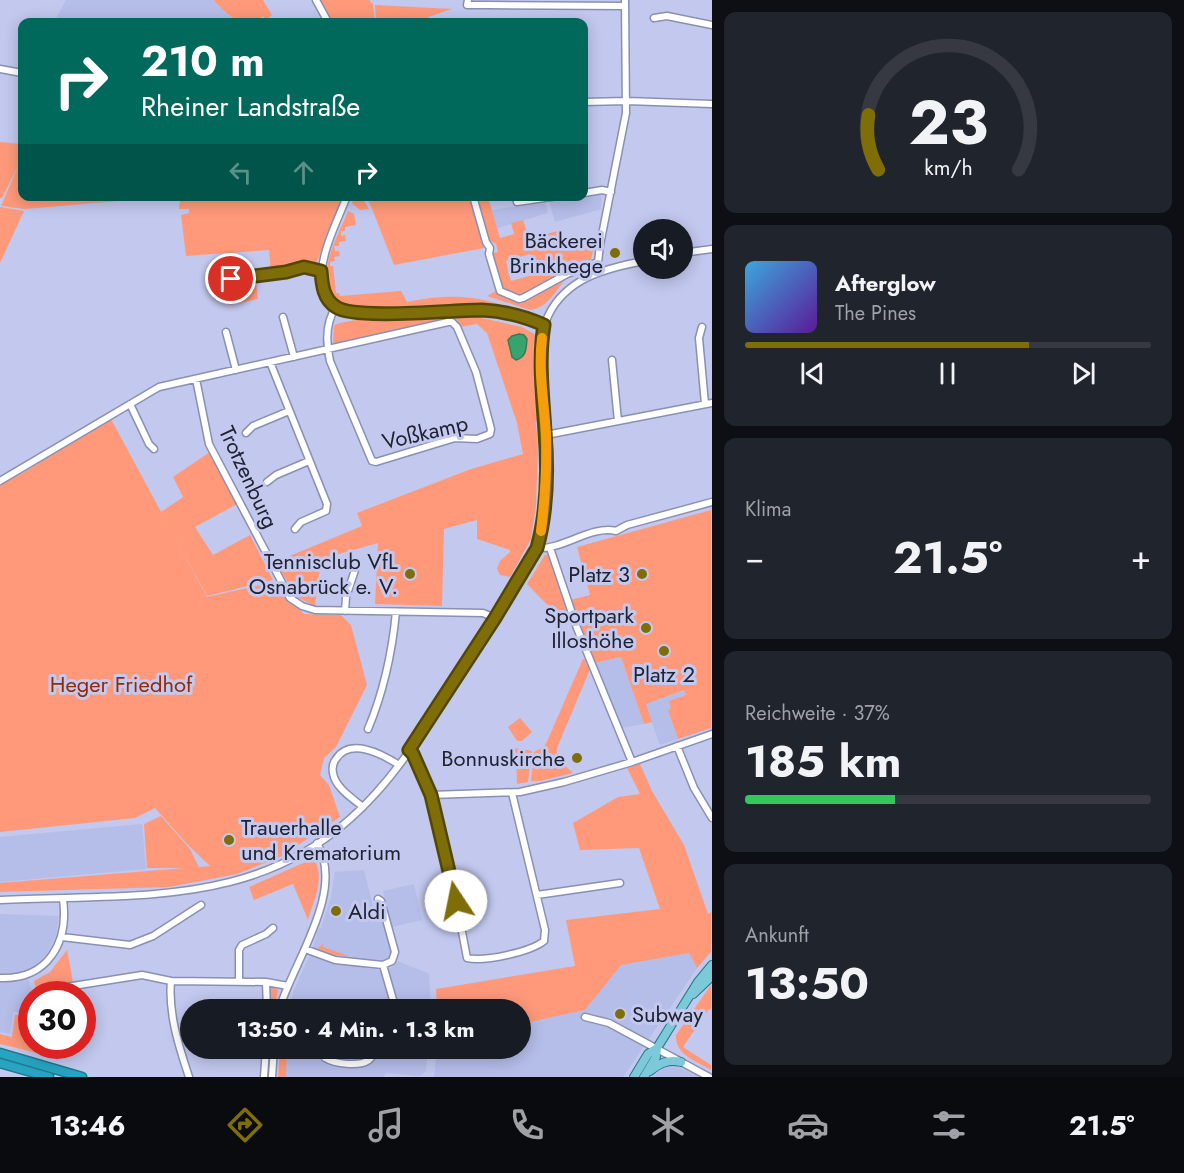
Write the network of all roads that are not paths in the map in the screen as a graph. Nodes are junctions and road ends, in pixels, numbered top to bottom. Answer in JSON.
{"nodes":[{"id":1,"x":316,"y":0,"type":"edge"},
{"id":2,"x":467,"y":2,"type":"edge"},
{"id":3,"x":570,"y":3,"type":"edge"},
{"id":4,"x":625,"y":3,"type":"edge"},
{"id":5,"x":326,"y":18,"type":"edge"},
{"id":6,"x":654,"y":18,"type":"dead end"},
{"id":7,"x":711,"y":25,"type":"edge"},
{"id":8,"x":0,"y":69,"type":"edge"},
{"id":9,"x":18,"y":72,"type":"edge"},
{"id":10,"x":627,"y":101,"type":"junction"},
{"id":11,"x":588,"y":102,"type":"edge"},
{"id":12,"x":711,"y":104,"type":"edge"},
{"id":13,"x":588,"y":192,"type":"edge"},
{"id":14,"x":611,"y":192,"type":"junction"},
{"id":15,"x":345,"y":201,"type":"edge"},
{"id":16,"x":474,"y":201,"type":"edge"},
{"id":17,"x":711,"y":249,"type":"edge"},
{"id":18,"x":693,"y":251,"type":"edge"},
{"id":19,"x":598,"y":262,"type":"junction"},
{"id":20,"x":633,"y":263,"type":"edge"},
{"id":21,"x":600,"y":270,"type":"junction"},
{"id":22,"x":321,"y":271,"type":"junction"},
{"id":23,"x":215,"y":281,"type":"dead end"},
{"id":24,"x":336,"y":307,"type":"junction"},
{"id":25,"x":283,"y":317,"type":"dead end"},
{"id":26,"x":544,"y":325,"type":"junction"},
{"id":27,"x":702,"y":327,"type":"dead end"},
{"id":28,"x":226,"y":332,"type":"dead end"},
{"id":29,"x":327,"y":349,"type":"junction"},
{"id":30,"x":294,"y":357,"type":"junction"},
{"id":31,"x":612,"y":360,"type":"dead end"},
{"id":32,"x":270,"y":362,"type":"junction"},
{"id":33,"x":236,"y":370,"type":"junction"},
{"id":34,"x":196,"y":379,"type":"junction"},
{"id":35,"x":130,"y":404,"type":"junction"},
{"id":36,"x":708,"y":404,"type":"edge"},
{"id":37,"x":289,"y":411,"type":"junction"},
{"id":38,"x":618,"y":421,"type":"junction"},
{"id":39,"x":246,"y":433,"type":"dead end"},
{"id":40,"x":546,"y":435,"type":"junction"},
{"id":41,"x":154,"y":449,"type":"dead end"},
{"id":42,"x":309,"y":461,"type":"junction"},
{"id":43,"x":0,"y":481,"type":"edge"},
{"id":44,"x":267,"y":482,"type":"dead end"},
{"id":45,"x":711,"y":502,"type":"edge"},
{"id":46,"x":295,"y":529,"type":"dead end"},
{"id":47,"x":537,"y":548,"type":"junction"},
{"id":48,"x":550,"y":548,"type":"junction"},
{"id":49,"x":354,"y":570,"type":"dead end"},
{"id":50,"x":345,"y":611,"type":"junction"},
{"id":51,"x":396,"y":612,"type":"junction"},
{"id":52,"x":495,"y":618,"type":"junction"},
{"id":53,"x":368,"y":729,"type":"dead end"},
{"id":54,"x":711,"y":734,"type":"edge"},
{"id":55,"x":677,"y":746,"type":"junction"},
{"id":56,"x":409,"y":750,"type":"junction"},
{"id":57,"x":632,"y":762,"type":"junction"},
{"id":58,"x":399,"y":765,"type":"junction"},
{"id":59,"x":512,"y":793,"type":"junction"},
{"id":60,"x":431,"y":795,"type":"junction"},
{"id":61,"x":363,"y":807,"type":"junction"},
{"id":62,"x":711,"y":818,"type":"edge"},
{"id":63,"x":317,"y":843,"type":"junction"},
{"id":64,"x":620,"y":883,"type":"dead end"},
{"id":65,"x":537,"y":895,"type":"junction"},
{"id":66,"x":63,"y":899,"type":"junction"},
{"id":67,"x":378,"y":899,"type":"dead end"},
{"id":68,"x":0,"y":900,"type":"edge"},
{"id":69,"x":201,"y":905,"type":"dead end"},
{"id":70,"x":273,"y":928,"type":"dead end"},
{"id":71,"x":62,"y":937,"type":"junction"},
{"id":72,"x":305,"y":949,"type":"junction"},
{"id":73,"x":711,"y":964,"type":"edge"},
{"id":74,"x":383,"y":965,"type":"junction"},
{"id":75,"x":711,"y":976,"type":"edge"},
{"id":76,"x":0,"y":978,"type":"edge"},
{"id":77,"x":171,"y":981,"type":"junction"},
{"id":78,"x":96,"y":982,"type":"edge"},
{"id":79,"x":239,"y":982,"type":"junction"},
{"id":80,"x":266,"y":982,"type":"junction"},
{"id":81,"x":288,"y":986,"type":"junction"},
{"id":82,"x":690,"y":997,"type":"junction"},
{"id":83,"x":267,"y":999,"type":"edge"},
{"id":84,"x":283,"y":999,"type":"edge"},
{"id":85,"x":393,"y":999,"type":"edge"},
{"id":86,"x":585,"y":1017,"type":"dead end"},
{"id":87,"x":657,"y":1048,"type":"junction"},
{"id":88,"x":0,"y":1053,"type":"edge"},
{"id":89,"x":265,"y":1059,"type":"edge"},
{"id":90,"x":273,"y":1059,"type":"edge"},
{"id":91,"x":327,"y":1059,"type":"edge"},
{"id":92,"x":369,"y":1059,"type":"edge"},
{"id":93,"x":681,"y":1062,"type":"junction"},
{"id":94,"x":0,"y":1063,"type":"edge"},
{"id":95,"x":644,"y":1076,"type":"edge"},
{"id":96,"x":49,"y":1077,"type":"edge"},
{"id":97,"x":82,"y":1077,"type":"edge"},
{"id":98,"x":189,"y":1077,"type":"edge"},
{"id":99,"x":264,"y":1077,"type":"edge"},
{"id":100,"x":272,"y":1077,"type":"edge"},
{"id":101,"x":634,"y":1077,"type":"edge"},
{"id":102,"x":709,"y":1077,"type":"edge"}],
"edges":[{"from":1,"to":5,"type":"street"},
{"from":2,"to":3,"type":"street"},
{"from":3,"to":4,"type":"street"},
{"from":4,"to":10,"type":"street"},
{"from":6,"to":7,"type":"street"},
{"from":8,"to":9,"type":"street"},
{"from":10,"to":11,"type":"street"},
{"from":10,"to":12,"type":"street"},
{"from":10,"to":14,"type":"street"},
{"from":13,"to":14,"type":"street"},
{"from":14,"to":19,"type":"street"},
{"from":15,"to":22,"type":"street"},
{"from":16,"to":19,"type":"street"},
{"from":17,"to":18,"type":"street"},
{"from":19,"to":21,"type":"street"},
{"from":20,"to":21,"type":"street"},
{"from":21,"to":26,"type":"street"},
{"from":22,"to":23,"type":"street"},
{"from":22,"to":24,"type":"street"},
{"from":24,"to":26,"type":"street"},
{"from":24,"to":29,"type":"street"},
{"from":25,"to":30,"type":"street"},
{"from":26,"to":40,"type":"street"},
{"from":27,"to":36,"type":"street"},
{"from":28,"to":33,"type":"street"},
{"from":29,"to":29,"type":"street","name":"Voßkamp"},
{"from":29,"to":30,"type":"street"},
{"from":30,"to":32,"type":"street"},
{"from":31,"to":38,"type":"street"},
{"from":32,"to":33,"type":"street"},
{"from":32,"to":37,"type":"street"},
{"from":33,"to":34,"type":"street"},
{"from":34,"to":35,"type":"street"},
{"from":34,"to":50,"type":"street","name":"Trotzenburg"},
{"from":35,"to":41,"type":"street"},
{"from":35,"to":43,"type":"street"},
{"from":36,"to":38,"type":"street"},
{"from":37,"to":39,"type":"street"},
{"from":37,"to":42,"type":"street"},
{"from":38,"to":40,"type":"street"},
{"from":40,"to":47,"type":"street"},
{"from":42,"to":44,"type":"street"},
{"from":42,"to":46,"type":"street"},
{"from":45,"to":48,"type":"street"},
{"from":47,"to":48,"type":"street"},
{"from":47,"to":52,"type":"street"},
{"from":48,"to":57,"type":"street"},
{"from":49,"to":50,"type":"street"},
{"from":50,"to":51,"type":"street","name":"Trotzenburg"},
{"from":51,"to":52,"type":"street","name":"Trotzenburg"},
{"from":51,"to":53,"type":"street"},
{"from":52,"to":56,"type":"street"},
{"from":54,"to":55,"type":"street"},
{"from":55,"to":57,"type":"street"},
{"from":55,"to":62,"type":"street"},
{"from":56,"to":58,"type":"street"},
{"from":56,"to":60,"type":"street"},
{"from":57,"to":59,"type":"street"},
{"from":58,"to":61,"type":"street"},
{"from":58,"to":61,"type":"street"},
{"from":59,"to":60,"type":"street"},
{"from":59,"to":65,"type":"street"},
{"from":60,"to":65,"type":"street"},
{"from":61,"to":63,"type":"street"},
{"from":63,"to":66,"type":"street"},
{"from":63,"to":72,"type":"street"},
{"from":64,"to":65,"type":"street"},
{"from":66,"to":68,"type":"street"},
{"from":66,"to":71,"type":"street"},
{"from":67,"to":74,"type":"street"},
{"from":69,"to":71,"type":"street"},
{"from":70,"to":79,"type":"street"},
{"from":71,"to":76,"type":"street"},
{"from":72,"to":74,"type":"street"},
{"from":72,"to":81,"type":"street"},
{"from":73,"to":82,"type":"main road"},
{"from":74,"to":85,"type":"street"},
{"from":75,"to":82,"type":"main road"},
{"from":77,"to":78,"type":"street"},
{"from":77,"to":79,"type":"street"},
{"from":77,"to":98,"type":"street"},
{"from":79,"to":80,"type":"street"},
{"from":80,"to":81,"type":"street"},
{"from":80,"to":83,"type":"street"},
{"from":81,"to":84,"type":"street"},
{"from":82,"to":87,"type":"main road"},
{"from":86,"to":87,"type":"street"},
{"from":87,"to":93,"type":"street"},
{"from":87,"to":95,"type":"main road"},
{"from":87,"to":101,"type":"main road"},
{"from":88,"to":97,"type":"highway"},
{"from":89,"to":99,"type":"street"},
{"from":90,"to":100,"type":"street"},
{"from":91,"to":92,"type":"street"},
{"from":93,"to":95,"type":"main road"},
{"from":93,"to":102,"type":"street"},
{"from":94,"to":96,"type":"highway"}]}
